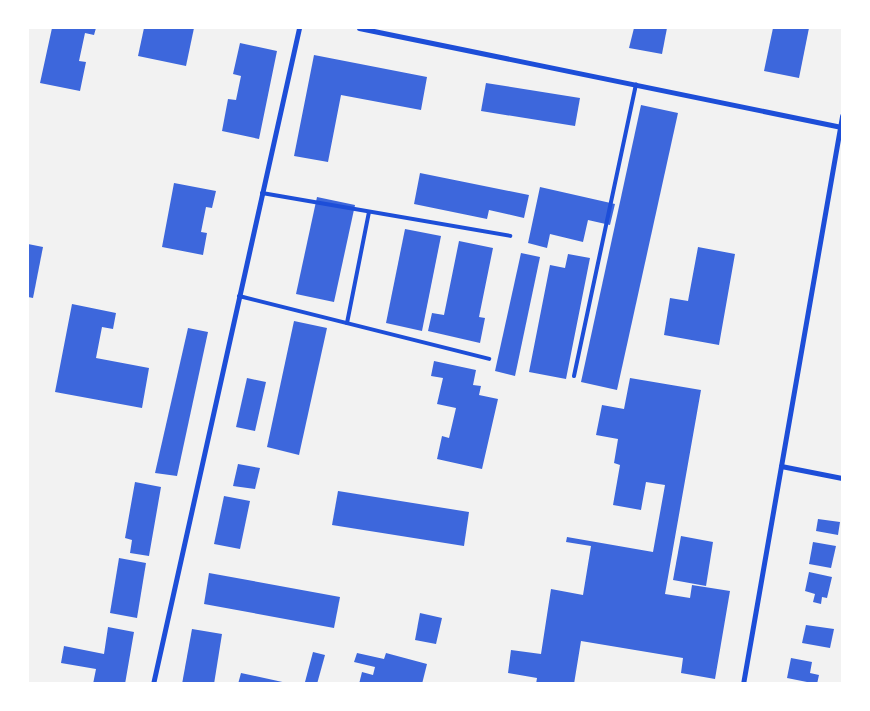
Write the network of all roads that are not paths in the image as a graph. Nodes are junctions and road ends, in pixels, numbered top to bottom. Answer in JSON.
{"nodes":[{"id":1,"x":299,"y":28,"type":"edge"},
{"id":2,"x":360,"y":28,"type":"edge"},
{"id":3,"x":636,"y":85,"type":"junction"},
{"id":4,"x":842,"y":116,"type":"edge"},
{"id":5,"x":840,"y":127,"type":"junction"},
{"id":6,"x":262,"y":193,"type":"junction"},
{"id":7,"x":369,"y":212,"type":"junction"},
{"id":8,"x":510,"y":236,"type":"dead end"},
{"id":9,"x":239,"y":296,"type":"junction"},
{"id":10,"x":347,"y":323,"type":"junction"},
{"id":11,"x":488,"y":359,"type":"dead end"},
{"id":12,"x":574,"y":376,"type":"dead end"},
{"id":13,"x":781,"y":466,"type":"junction"},
{"id":14,"x":842,"y":478,"type":"edge"},
{"id":15,"x":153,"y":684,"type":"edge"},
{"id":16,"x":743,"y":684,"type":"edge"}],
"edges":[{"from":1,"to":6,"type":"street"},
{"from":2,"to":3,"type":"street"},
{"from":3,"to":5,"type":"street"},
{"from":3,"to":12,"type":"lane"},
{"from":4,"to":5,"type":"street"},
{"from":5,"to":13,"type":"street"},
{"from":6,"to":7,"type":"lane"},
{"from":6,"to":9,"type":"street"},
{"from":7,"to":8,"type":"lane"},
{"from":7,"to":10,"type":"lane"},
{"from":9,"to":10,"type":"lane"},
{"from":9,"to":15,"type":"street"},
{"from":10,"to":11,"type":"lane"},
{"from":13,"to":14,"type":"street"},
{"from":13,"to":16,"type":"street"}]}
